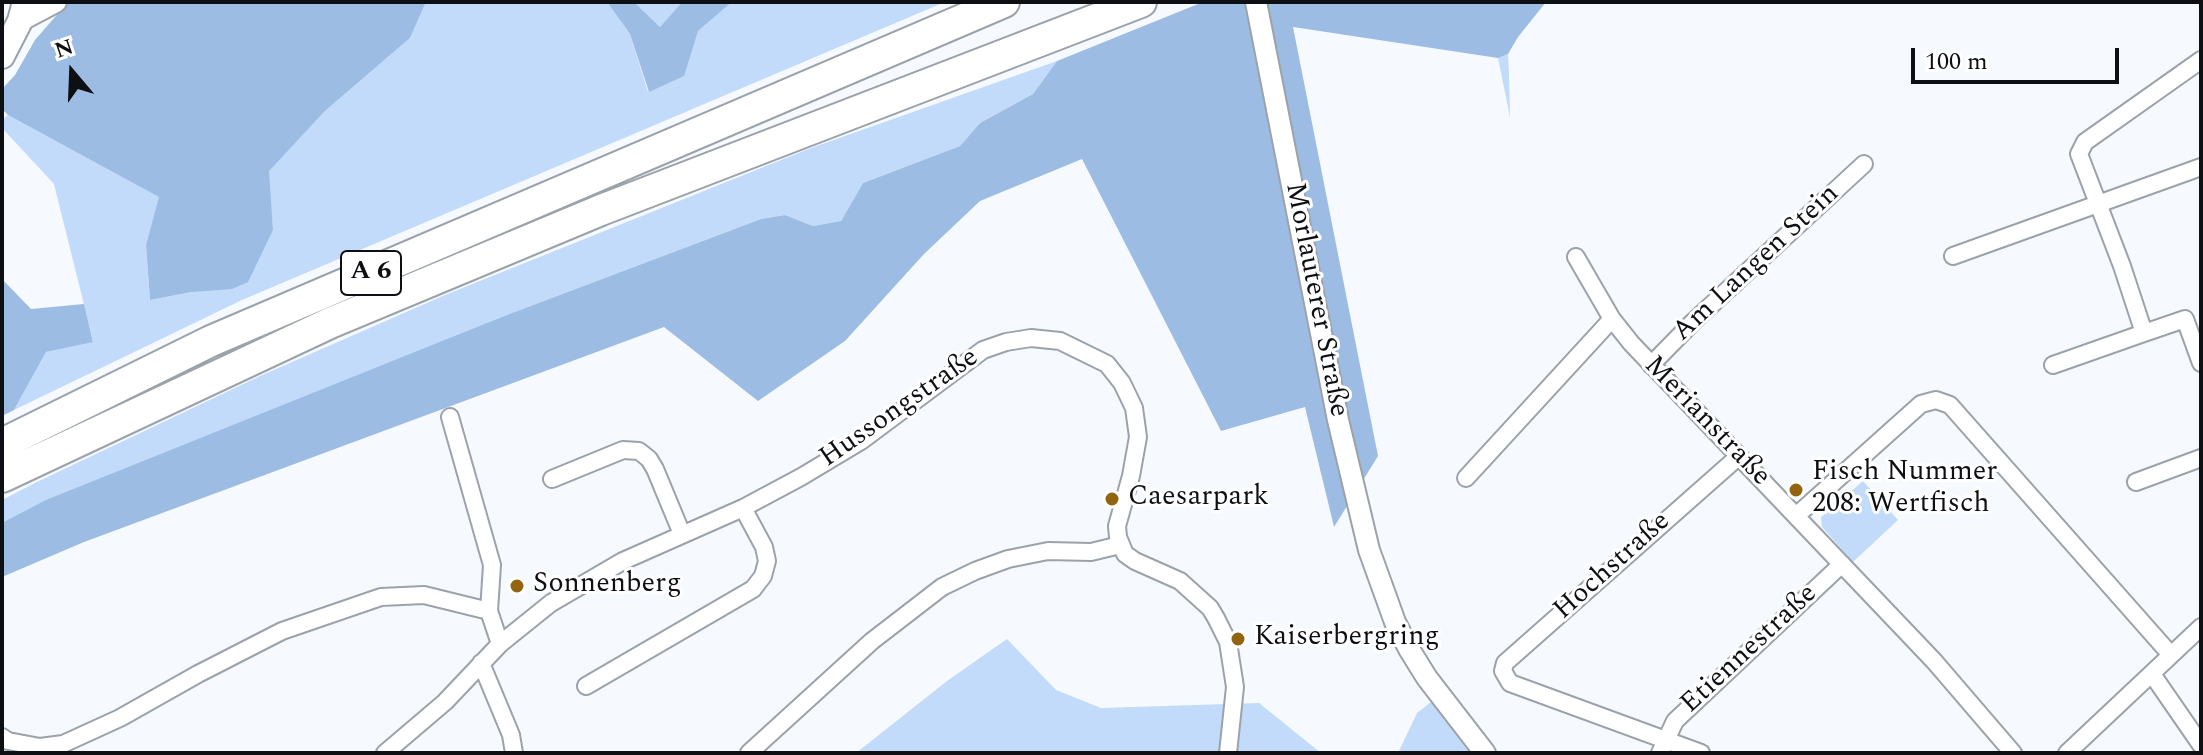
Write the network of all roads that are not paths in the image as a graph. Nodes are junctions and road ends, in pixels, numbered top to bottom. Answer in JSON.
{"nodes":[{"id":1,"x":56,"y":2,"type":"edge"},
{"id":2,"x":1004,"y":2,"type":"edge"},
{"id":3,"x":1141,"y":2,"type":"edge"},
{"id":4,"x":1256,"y":2,"type":"edge"},
{"id":5,"x":23,"y":12,"type":"edge"},
{"id":6,"x":2,"y":56,"type":"edge"},
{"id":7,"x":2198,"y":63,"type":"edge"},
{"id":8,"x":1864,"y":164,"type":"dead end"},
{"id":9,"x":2201,"y":167,"type":"edge"},
{"id":10,"x":2098,"y":205,"type":"junction"},
{"id":11,"x":1953,"y":256,"type":"dead end"},
{"id":12,"x":1576,"y":257,"type":"dead end"},
{"id":13,"x":2201,"y":313,"type":"edge"},
{"id":14,"x":1612,"y":319,"type":"junction"},
{"id":15,"x":2185,"y":319,"type":"junction"},
{"id":16,"x":2144,"y":333,"type":"junction"},
{"id":17,"x":2201,"y":363,"type":"edge"},
{"id":18,"x":1651,"y":365,"type":"junction"},
{"id":19,"x":2053,"y":365,"type":"dead end"},
{"id":20,"x":450,"y":417,"type":"dead end"},
{"id":21,"x":2,"y":444,"type":"edge"},
{"id":22,"x":1738,"y":457,"type":"junction"},
{"id":23,"x":2201,"y":458,"type":"edge"},
{"id":24,"x":2,"y":477,"type":"edge"},
{"id":25,"x":1466,"y":478,"type":"dead end"},
{"id":26,"x":552,"y":479,"type":"dead end"},
{"id":27,"x":2136,"y":482,"type":"dead end"},
{"id":28,"x":743,"y":508,"type":"junction"},
{"id":29,"x":1796,"y":516,"type":"junction"},
{"id":30,"x":682,"y":534,"type":"junction"},
{"id":31,"x":1120,"y":545,"type":"junction"},
{"id":32,"x":1842,"y":564,"type":"junction"},
{"id":33,"x":489,"y":611,"type":"junction"},
{"id":34,"x":2201,"y":627,"type":"edge"},
{"id":35,"x":500,"y":644,"type":"junction"},
{"id":36,"x":2171,"y":655,"type":"junction"},
{"id":37,"x":481,"y":663,"type":"junction"},
{"id":38,"x":2152,"y":674,"type":"junction"},
{"id":39,"x":586,"y":686,"type":"dead end"},
{"id":40,"x":2,"y":737,"type":"edge"},
{"id":41,"x":2201,"y":745,"type":"edge"},
{"id":42,"x":1662,"y":747,"type":"edge"},
{"id":43,"x":385,"y":753,"type":"edge"},
{"id":44,"x":514,"y":753,"type":"edge"},
{"id":45,"x":749,"y":753,"type":"edge"},
{"id":46,"x":1228,"y":753,"type":"edge"},
{"id":47,"x":1485,"y":753,"type":"edge"},
{"id":48,"x":1701,"y":753,"type":"edge"},
{"id":49,"x":2013,"y":753,"type":"edge"},
{"id":50,"x":2067,"y":753,"type":"edge"}],
"edges":[{"from":1,"to":5,"type":"street"},
{"from":2,"to":21,"type":"highway","number":"A 6"},
{"from":3,"to":24,"type":"highway","number":"A 6"},
{"from":4,"to":47,"type":"street","name":"Morlauterer Straße"},
{"from":5,"to":6,"type":"main road"},
{"from":7,"to":10,"type":"street"},
{"from":8,"to":18,"type":"street","name":"Am Langen Stein"},
{"from":9,"to":10,"type":"street"},
{"from":10,"to":11,"type":"street"},
{"from":10,"to":16,"type":"street"},
{"from":12,"to":14,"type":"street","name":"Merianstraße"},
{"from":13,"to":15,"type":"street"},
{"from":14,"to":18,"type":"street","name":"Merianstraße"},
{"from":14,"to":25,"type":"street"},
{"from":15,"to":16,"type":"street"},
{"from":15,"to":17,"type":"street"},
{"from":16,"to":19,"type":"street"},
{"from":18,"to":22,"type":"street","name":"Merianstraße"},
{"from":20,"to":33,"type":"street"},
{"from":22,"to":29,"type":"street","name":"Merianstraße"},
{"from":22,"to":42,"type":"street","name":"Hochstraße"},
{"from":23,"to":27,"type":"street"},
{"from":26,"to":30,"type":"street"},
{"from":28,"to":30,"type":"street","name":"Hussongstraße"},
{"from":28,"to":31,"type":"street","name":"Hussongstraße"},
{"from":28,"to":39,"type":"street"},
{"from":29,"to":32,"type":"street","name":"Merianstraße"},
{"from":29,"to":36,"type":"street"},
{"from":30,"to":35,"type":"street","name":"Hussongstraße"},
{"from":31,"to":45,"type":"street"},
{"from":31,"to":46,"type":"street"},
{"from":32,"to":42,"type":"street","name":"Etiennestraße"},
{"from":32,"to":49,"type":"street","name":"Merianstraße"},
{"from":33,"to":35,"type":"street"},
{"from":33,"to":40,"type":"street"},
{"from":34,"to":36,"type":"street"},
{"from":35,"to":37,"type":"street","name":"Hussongstraße"},
{"from":36,"to":38,"type":"street"},
{"from":37,"to":43,"type":"street","name":"Hussongstraße"},
{"from":37,"to":44,"type":"street"},
{"from":38,"to":41,"type":"street"},
{"from":38,"to":50,"type":"street"},
{"from":42,"to":48,"type":"street"}]}
